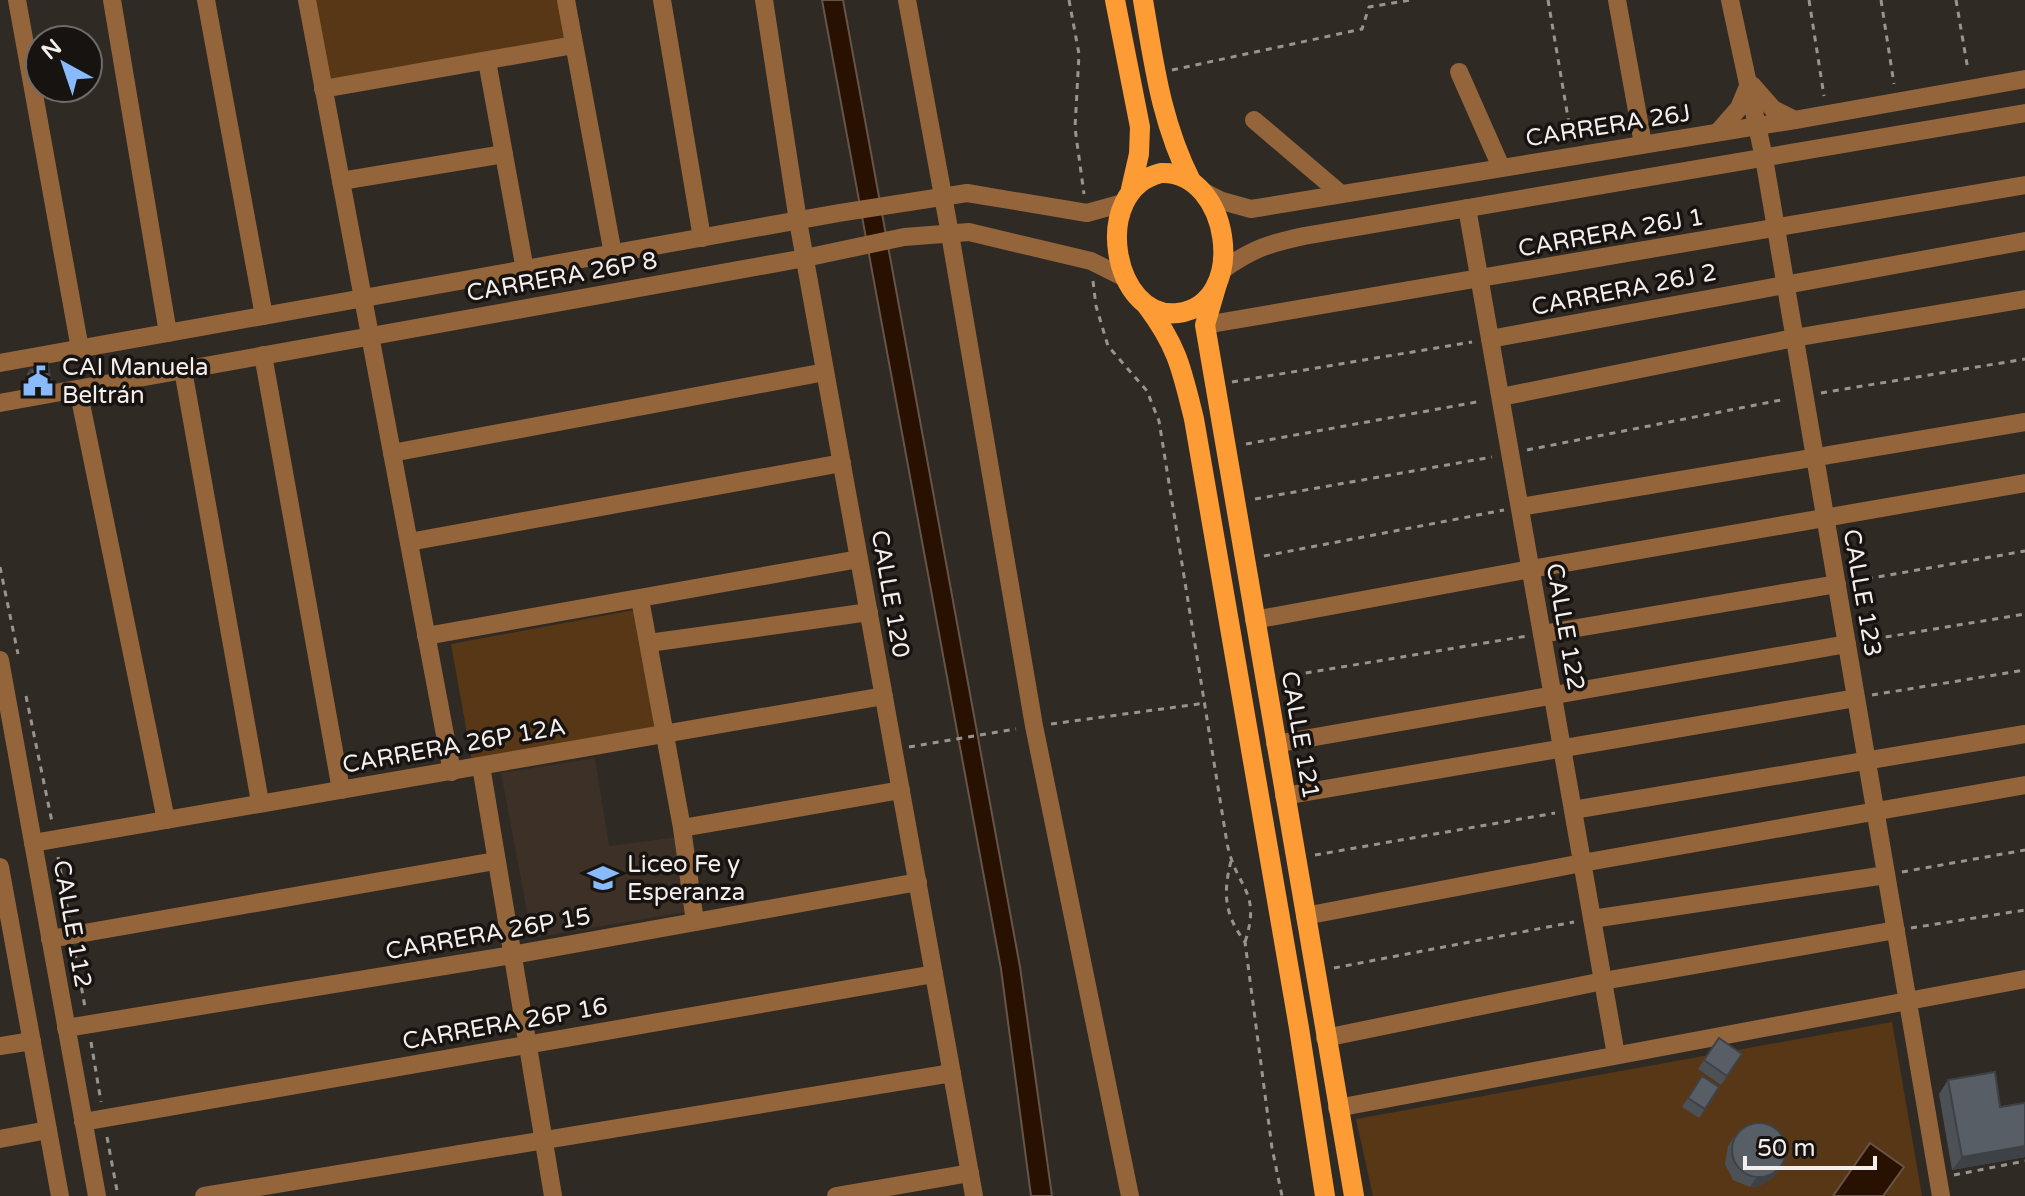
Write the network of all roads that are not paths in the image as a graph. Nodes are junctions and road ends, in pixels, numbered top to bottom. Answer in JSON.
{"nodes":[{"id":1,"x":17,"y":0,"type":"edge"},
{"id":2,"x":112,"y":0,"type":"edge"},
{"id":3,"x":206,"y":0,"type":"edge"},
{"id":4,"x":307,"y":0,"type":"edge"},
{"id":5,"x":566,"y":0,"type":"edge"},
{"id":6,"x":662,"y":0,"type":"edge"},
{"id":7,"x":764,"y":0,"type":"edge"},
{"id":8,"x":907,"y":0,"type":"edge"},
{"id":9,"x":1115,"y":0,"type":"edge"},
{"id":10,"x":1143,"y":0,"type":"edge"},
{"id":11,"x":1617,"y":0,"type":"edge"},
{"id":12,"x":1730,"y":0,"type":"edge"},
{"id":13,"x":574,"y":45,"type":"junction"},
{"id":14,"x":487,"y":61,"type":"junction"},
{"id":15,"x":1459,"y":72,"type":"dead end"},
{"id":16,"x":2025,"y":79,"type":"edge"},
{"id":17,"x":1750,"y":81,"type":"junction"},
{"id":18,"x":323,"y":89,"type":"junction"},
{"id":19,"x":2025,"y":113,"type":"edge"},
{"id":20,"x":1254,"y":120,"type":"dead end"},
{"id":21,"x":1795,"y":120,"type":"junction"},
{"id":22,"x":1758,"y":125,"type":"junction"},
{"id":23,"x":1717,"y":132,"type":"junction"},
{"id":24,"x":1643,"y":144,"type":"junction"},
{"id":25,"x":1802,"y":153,"type":"junction"},
{"id":26,"x":504,"y":154,"type":"junction"},
{"id":27,"x":1764,"y":158,"type":"junction"},
{"id":28,"x":1722,"y":165,"type":"junction"},
{"id":29,"x":1501,"y":167,"type":"junction"},
{"id":30,"x":341,"y":181,"type":"junction"},
{"id":31,"x":2025,"y":185,"type":"edge"},
{"id":32,"x":1196,"y":186,"type":"junction"},
{"id":33,"x":1341,"y":194,"type":"junction"},
{"id":34,"x":943,"y":196,"type":"junction"},
{"id":35,"x":1127,"y":196,"type":"junction"},
{"id":36,"x":1770,"y":199,"type":"junction"},
{"id":37,"x":1467,"y":208,"type":"junction"},
{"id":38,"x":798,"y":221,"type":"junction"},
{"id":39,"x":1776,"y":229,"type":"junction"},
{"id":40,"x":950,"y":234,"type":"junction"},
{"id":41,"x":702,"y":238,"type":"junction"},
{"id":42,"x":2025,"y":241,"type":"edge"},
{"id":43,"x":613,"y":254,"type":"junction"},
{"id":44,"x":805,"y":258,"type":"junction"},
{"id":45,"x":525,"y":270,"type":"junction"},
{"id":46,"x":1219,"y":278,"type":"junction"},
{"id":47,"x":1127,"y":279,"type":"junction"},
{"id":48,"x":1480,"y":280,"type":"junction"},
{"id":49,"x":1785,"y":284,"type":"junction"},
{"id":50,"x":362,"y":299,"type":"junction"},
{"id":51,"x":2025,"y":299,"type":"edge"},
{"id":52,"x":1147,"y":306,"type":"junction"},
{"id":53,"x":264,"y":316,"type":"junction"},
{"id":54,"x":1205,"y":325,"type":"junction"},
{"id":55,"x":168,"y":333,"type":"junction"},
{"id":56,"x":370,"y":336,"type":"junction"},
{"id":57,"x":1794,"y":338,"type":"junction"},
{"id":58,"x":1490,"y":339,"type":"junction"},
{"id":59,"x":80,"y":349,"type":"junction"},
{"id":60,"x":263,"y":355,"type":"junction"},
{"id":61,"x":0,"y":363,"type":"edge"},
{"id":62,"x":183,"y":370,"type":"junction"},
{"id":63,"x":825,"y":372,"type":"junction"},
{"id":64,"x":78,"y":389,"type":"junction"},
{"id":65,"x":1501,"y":397,"type":"junction"},
{"id":66,"x":0,"y":403,"type":"edge"},
{"id":67,"x":2025,"y":422,"type":"edge"},
{"id":68,"x":392,"y":453,"type":"junction"},
{"id":69,"x":1815,"y":458,"type":"junction"},
{"id":70,"x":842,"y":463,"type":"junction"},
{"id":71,"x":2025,"y":483,"type":"edge"},
{"id":72,"x":1520,"y":507,"type":"junction"},
{"id":73,"x":1825,"y":518,"type":"junction"},
{"id":74,"x":409,"y":542,"type":"junction"},
{"id":75,"x":859,"y":559,"type":"junction"},
{"id":76,"x":1531,"y":569,"type":"junction"},
{"id":77,"x":1837,"y":584,"type":"junction"},
{"id":78,"x":640,"y":599,"type":"junction"},
{"id":79,"x":869,"y":612,"type":"junction"},
{"id":80,"x":1254,"y":620,"type":"junction"},
{"id":81,"x":1542,"y":634,"type":"junction"},
{"id":82,"x":426,"y":636,"type":"junction"},
{"id":83,"x":649,"y":643,"type":"junction"},
{"id":84,"x":1847,"y":644,"type":"junction"},
{"id":85,"x":9,"y":659,"type":"edge"},
{"id":86,"x":1553,"y":693,"type":"junction"},
{"id":87,"x":884,"y":696,"type":"junction"},
{"id":88,"x":1856,"y":698,"type":"junction"},
{"id":89,"x":663,"y":734,"type":"junction"},
{"id":90,"x":2025,"y":734,"type":"edge"},
{"id":91,"x":1275,"y":744,"type":"junction"},
{"id":92,"x":1562,"y":748,"type":"junction"},
{"id":93,"x":1867,"y":761,"type":"junction"},
{"id":94,"x":481,"y":766,"type":"junction"},
{"id":95,"x":452,"y":772,"type":"junction"},
{"id":96,"x":2025,"y":785,"type":"edge"},
{"id":97,"x":341,"y":790,"type":"junction"},
{"id":98,"x":901,"y":790,"type":"junction"},
{"id":99,"x":1284,"y":796,"type":"junction"},
{"id":100,"x":260,"y":802,"type":"junction"},
{"id":101,"x":1573,"y":810,"type":"junction"},
{"id":102,"x":1875,"y":811,"type":"junction"},
{"id":103,"x":166,"y":820,"type":"junction"},
{"id":104,"x":682,"y":828,"type":"junction"},
{"id":105,"x":33,"y":843,"type":"junction"},
{"id":106,"x":495,"y":861,"type":"junction"},
{"id":107,"x":1582,"y":863,"type":"junction"},
{"id":108,"x":0,"y":867,"type":"edge"},
{"id":109,"x":1886,"y":875,"type":"junction"},
{"id":110,"x":918,"y":882,"type":"junction"},
{"id":111,"x":1305,"y":916,"type":"junction"},
{"id":112,"x":1592,"y":919,"type":"junction"},
{"id":113,"x":695,"y":922,"type":"junction"},
{"id":114,"x":1896,"y":930,"type":"junction"},
{"id":115,"x":50,"y":939,"type":"junction"},
{"id":116,"x":8,"y":950,"type":"edge"},
{"id":117,"x":512,"y":955,"type":"junction"},
{"id":118,"x":934,"y":974,"type":"junction"},
{"id":119,"x":2025,"y":979,"type":"edge"},
{"id":120,"x":1603,"y":981,"type":"junction"},
{"id":121,"x":1908,"y":999,"type":"junction"},
{"id":122,"x":66,"y":1028,"type":"junction"},
{"id":123,"x":1325,"y":1038,"type":"junction"},
{"id":124,"x":32,"y":1041,"type":"junction"},
{"id":125,"x":527,"y":1045,"type":"junction"},
{"id":126,"x":0,"y":1046,"type":"edge"},
{"id":127,"x":1616,"y":1055,"type":"junction"},
{"id":128,"x":952,"y":1073,"type":"junction"},
{"id":129,"x":1337,"y":1108,"type":"junction"},
{"id":130,"x":83,"y":1122,"type":"junction"},
{"id":131,"x":48,"y":1130,"type":"junction"},
{"id":132,"x":0,"y":1139,"type":"edge"},
{"id":133,"x":543,"y":1140,"type":"junction"},
{"id":134,"x":970,"y":1173,"type":"junction"},
{"id":135,"x":1940,"y":1187,"type":"edge"},
{"id":136,"x":60,"y":1196,"type":"edge"},
{"id":137,"x":97,"y":1196,"type":"edge"},
{"id":138,"x":204,"y":1196,"type":"edge"},
{"id":139,"x":553,"y":1196,"type":"edge"},
{"id":140,"x":836,"y":1196,"type":"edge"},
{"id":141,"x":974,"y":1196,"type":"edge"},
{"id":142,"x":1130,"y":1196,"type":"edge"},
{"id":143,"x":1325,"y":1196,"type":"edge"},
{"id":144,"x":1354,"y":1196,"type":"edge"}],
"edges":[{"from":1,"to":59,"type":"street"},
{"from":2,"to":55,"type":"street"},
{"from":3,"to":53,"type":"street"},
{"from":4,"to":18,"type":"street"},
{"from":5,"to":13,"type":"street"},
{"from":6,"to":41,"type":"street"},
{"from":7,"to":38,"type":"street","name":"CALLE 120"},
{"from":8,"to":34,"type":"street"},
{"from":9,"to":35,"type":"main road"},
{"from":10,"to":32,"type":"main road"},
{"from":11,"to":24,"type":"street"},
{"from":12,"to":17,"type":"street","name":"CALLE 123"},
{"from":13,"to":14,"type":"street"},
{"from":13,"to":43,"type":"street"},
{"from":14,"to":18,"type":"street"},
{"from":14,"to":26,"type":"street"},
{"from":15,"to":29,"type":"street"},
{"from":16,"to":21,"type":"street","name":"CARRERA 26J"},
{"from":17,"to":21,"type":"street"},
{"from":17,"to":22,"type":"street","name":"CALLE 123"},
{"from":17,"to":23,"type":"street"},
{"from":18,"to":30,"type":"street"},
{"from":19,"to":25,"type":"street"},
{"from":20,"to":33,"type":"street"},
{"from":21,"to":22,"type":"street","name":"CARRERA 26J"},
{"from":22,"to":23,"type":"street","name":"CARRERA 26J"},
{"from":22,"to":27,"type":"street","name":"CALLE 123"},
{"from":23,"to":24,"type":"street","name":"CARRERA 26J"},
{"from":24,"to":29,"type":"street","name":"CARRERA 26J"},
{"from":25,"to":27,"type":"street"},
{"from":25,"to":36,"type":"street"},
{"from":26,"to":30,"type":"street"},
{"from":26,"to":45,"type":"street"},
{"from":27,"to":28,"type":"street"},
{"from":27,"to":36,"type":"street","name":"CALLE 123"},
{"from":28,"to":36,"type":"street"},
{"from":28,"to":37,"type":"street"},
{"from":29,"to":33,"type":"street","name":"CARRERA 26J"},
{"from":30,"to":50,"type":"street"},
{"from":31,"to":39,"type":"street","name":"CARRERA 26J 1"},
{"from":32,"to":33,"type":"street","name":"CARRERA 26J"},
{"from":32,"to":35,"type":"main road"},
{"from":32,"to":46,"type":"main road"},
{"from":34,"to":35,"type":"street","name":"CARRERA 26P 8"},
{"from":34,"to":38,"type":"street","name":"CARRERA 26P 8"},
{"from":34,"to":40,"type":"street"},
{"from":35,"to":47,"type":"main road"},
{"from":36,"to":39,"type":"street","name":"CALLE 123"},
{"from":37,"to":46,"type":"street"},
{"from":37,"to":48,"type":"street","name":"CALLE 122"},
{"from":38,"to":41,"type":"street","name":"CARRERA 26P 8"},
{"from":38,"to":44,"type":"street","name":"CALLE 120"},
{"from":39,"to":48,"type":"street","name":"CARRERA 26J 1"},
{"from":39,"to":49,"type":"street","name":"CALLE 123"},
{"from":40,"to":44,"type":"street","name":"CARRERA 26P 8"},
{"from":40,"to":47,"type":"street","name":"CARRERA 26P 8"},
{"from":40,"to":142,"type":"street"},
{"from":41,"to":43,"type":"street","name":"CARRERA 26P 8"},
{"from":42,"to":49,"type":"street","name":"CARRERA 26J 2"},
{"from":43,"to":45,"type":"street","name":"CARRERA 26P 8"},
{"from":44,"to":56,"type":"street","name":"CARRERA 26P 8"},
{"from":44,"to":63,"type":"street","name":"CALLE 120"},
{"from":45,"to":50,"type":"street","name":"CARRERA 26P 8"},
{"from":46,"to":52,"type":"main road"},
{"from":46,"to":54,"type":"main road","name":"CALLE 121"},
{"from":47,"to":52,"type":"main road"},
{"from":48,"to":54,"type":"street","name":"CARRERA 26J 1"},
{"from":48,"to":58,"type":"street","name":"CALLE 122"},
{"from":49,"to":57,"type":"street","name":"CALLE 123"},
{"from":49,"to":58,"type":"street","name":"CARRERA 26J 2"},
{"from":50,"to":53,"type":"street","name":"CARRERA 26P 8"},
{"from":50,"to":56,"type":"street"},
{"from":51,"to":57,"type":"street"},
{"from":52,"to":143,"type":"main road","name":"CALLE 121"},
{"from":53,"to":55,"type":"street","name":"CARRERA 26P 8"},
{"from":54,"to":80,"type":"main road","name":"CALLE 121"},
{"from":55,"to":59,"type":"street","name":"CARRERA 26P 8"},
{"from":56,"to":60,"type":"street","name":"CARRERA 26P 8"},
{"from":56,"to":68,"type":"street"},
{"from":57,"to":65,"type":"street"},
{"from":57,"to":69,"type":"street","name":"CALLE 123"},
{"from":58,"to":65,"type":"street","name":"CALLE 122"},
{"from":59,"to":61,"type":"street","name":"CARRERA 26P 8"},
{"from":60,"to":62,"type":"street","name":"CARRERA 26P 8"},
{"from":60,"to":97,"type":"street"},
{"from":62,"to":64,"type":"street","name":"CARRERA 26P 8"},
{"from":62,"to":100,"type":"street"},
{"from":63,"to":68,"type":"street"},
{"from":63,"to":70,"type":"street","name":"CALLE 120"},
{"from":64,"to":66,"type":"street","name":"CARRERA 26P 8"},
{"from":64,"to":103,"type":"street"},
{"from":65,"to":72,"type":"street","name":"CALLE 122"},
{"from":67,"to":69,"type":"street"},
{"from":68,"to":74,"type":"street"},
{"from":69,"to":72,"type":"street"},
{"from":69,"to":73,"type":"street","name":"CALLE 123"},
{"from":70,"to":74,"type":"street"},
{"from":70,"to":75,"type":"street","name":"CALLE 120"},
{"from":71,"to":73,"type":"street"},
{"from":72,"to":76,"type":"street","name":"CALLE 122"},
{"from":73,"to":76,"type":"street"},
{"from":73,"to":77,"type":"street","name":"CALLE 123"},
{"from":74,"to":82,"type":"street"},
{"from":75,"to":78,"type":"street"},
{"from":75,"to":79,"type":"street","name":"CALLE 120"},
{"from":76,"to":80,"type":"street"},
{"from":76,"to":81,"type":"street","name":"CALLE 122"},
{"from":77,"to":81,"type":"street"},
{"from":77,"to":84,"type":"street","name":"CALLE 123"},
{"from":78,"to":82,"type":"street"},
{"from":78,"to":83,"type":"street"},
{"from":79,"to":83,"type":"street"},
{"from":79,"to":87,"type":"street","name":"CALLE 120"},
{"from":80,"to":91,"type":"main road","name":"CALLE 121"},
{"from":81,"to":86,"type":"street","name":"CALLE 122"},
{"from":82,"to":95,"type":"street"},
{"from":83,"to":89,"type":"street"},
{"from":84,"to":86,"type":"street"},
{"from":84,"to":88,"type":"street","name":"CALLE 123"},
{"from":85,"to":105,"type":"street","name":"CALLE 112"},
{"from":86,"to":91,"type":"street"},
{"from":86,"to":92,"type":"street","name":"CALLE 122"},
{"from":87,"to":89,"type":"street","name":"CARRERA 26P 12A"},
{"from":87,"to":98,"type":"street","name":"CALLE 120"},
{"from":88,"to":92,"type":"street"},
{"from":88,"to":93,"type":"street","name":"CALLE 123"},
{"from":89,"to":94,"type":"street","name":"CARRERA 26P 12A"},
{"from":89,"to":104,"type":"street"},
{"from":90,"to":93,"type":"street"},
{"from":91,"to":99,"type":"main road","name":"CALLE 121"},
{"from":92,"to":99,"type":"street"},
{"from":92,"to":101,"type":"street","name":"CALLE 122"},
{"from":93,"to":101,"type":"street"},
{"from":93,"to":102,"type":"street","name":"CALLE 123"},
{"from":94,"to":95,"type":"street","name":"CARRERA 26P 12A"},
{"from":94,"to":106,"type":"street"},
{"from":95,"to":97,"type":"street","name":"CARRERA 26P 12A"},
{"from":96,"to":102,"type":"street"},
{"from":97,"to":100,"type":"street","name":"CARRERA 26P 12A"},
{"from":98,"to":104,"type":"street"},
{"from":98,"to":110,"type":"street","name":"CALLE 120"},
{"from":99,"to":111,"type":"main road","name":"CALLE 121"},
{"from":100,"to":103,"type":"street","name":"CARRERA 26P 12A"},
{"from":101,"to":107,"type":"street","name":"CALLE 122"},
{"from":102,"to":107,"type":"street"},
{"from":102,"to":109,"type":"street","name":"CALLE 123"},
{"from":103,"to":105,"type":"street","name":"CARRERA 26P 12A"},
{"from":104,"to":113,"type":"street"},
{"from":105,"to":115,"type":"street","name":"CALLE 112"},
{"from":106,"to":115,"type":"street"},
{"from":106,"to":117,"type":"street"},
{"from":107,"to":111,"type":"street"},
{"from":107,"to":112,"type":"street","name":"CALLE 122"},
{"from":108,"to":116,"type":"street"},
{"from":109,"to":112,"type":"street"},
{"from":109,"to":114,"type":"street","name":"CALLE 123"},
{"from":110,"to":113,"type":"street","name":"CARRERA 26P 15"},
{"from":110,"to":118,"type":"street","name":"CALLE 120"},
{"from":111,"to":123,"type":"main road","name":"CALLE 121"},
{"from":112,"to":120,"type":"street","name":"CALLE 122"},
{"from":113,"to":117,"type":"street","name":"CARRERA 26P 15"},
{"from":114,"to":120,"type":"street"},
{"from":114,"to":121,"type":"street","name":"CALLE 123"},
{"from":115,"to":122,"type":"street","name":"CALLE 112"},
{"from":116,"to":124,"type":"street"},
{"from":117,"to":122,"type":"street","name":"CARRERA 26P 15"},
{"from":117,"to":125,"type":"street"},
{"from":118,"to":125,"type":"street","name":"CARRERA 26P 16"},
{"from":118,"to":128,"type":"street","name":"CALLE 120"},
{"from":119,"to":121,"type":"street"},
{"from":120,"to":123,"type":"street"},
{"from":120,"to":127,"type":"street","name":"CALLE 122"},
{"from":121,"to":127,"type":"street"},
{"from":121,"to":135,"type":"street","name":"CALLE 123"},
{"from":122,"to":130,"type":"street","name":"CALLE 112"},
{"from":123,"to":129,"type":"main road","name":"CALLE 121"},
{"from":124,"to":126,"type":"street"},
{"from":124,"to":131,"type":"street"},
{"from":125,"to":130,"type":"street","name":"CARRERA 26P 16"},
{"from":125,"to":133,"type":"street"},
{"from":127,"to":129,"type":"street"},
{"from":128,"to":133,"type":"street"},
{"from":128,"to":134,"type":"street","name":"CALLE 120"},
{"from":129,"to":144,"type":"main road","name":"CALLE 121"},
{"from":130,"to":137,"type":"street","name":"CALLE 112"},
{"from":131,"to":132,"type":"street"},
{"from":131,"to":136,"type":"street"},
{"from":133,"to":138,"type":"street"},
{"from":133,"to":139,"type":"street"},
{"from":134,"to":140,"type":"street"},
{"from":134,"to":141,"type":"street","name":"CALLE 120"}]}
